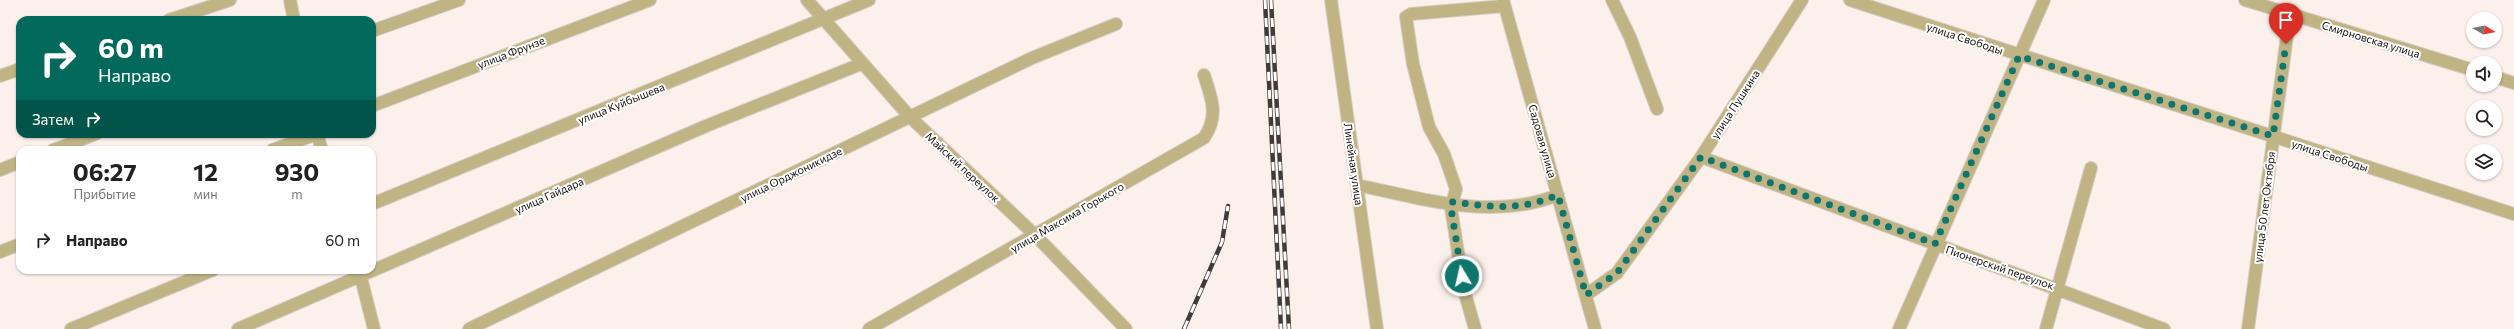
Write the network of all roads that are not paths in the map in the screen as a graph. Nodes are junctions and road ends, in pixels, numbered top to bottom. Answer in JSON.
{"nodes":[{"id":1,"x":230,"y":0,"type":"edge"},
{"id":2,"x":290,"y":0,"type":"edge"},
{"id":3,"x":459,"y":0,"type":"edge"},
{"id":4,"x":650,"y":0,"type":"edge"},
{"id":5,"x":807,"y":0,"type":"edge"},
{"id":6,"x":869,"y":0,"type":"edge"},
{"id":7,"x":1331,"y":0,"type":"edge"},
{"id":8,"x":1612,"y":0,"type":"edge"},
{"id":9,"x":1802,"y":0,"type":"edge"},
{"id":10,"x":1850,"y":0,"type":"edge"},
{"id":11,"x":2044,"y":0,"type":"edge"},
{"id":12,"x":2245,"y":0,"type":"edge"},
{"id":13,"x":1504,"y":3,"type":"edge"},
{"id":14,"x":2290,"y":13,"type":"junction"},
{"id":15,"x":181,"y":16,"type":"edge"},
{"id":16,"x":293,"y":16,"type":"edge"},
{"id":17,"x":825,"y":19,"type":"junction"},
{"id":18,"x":1116,"y":24,"type":"dead end"},
{"id":19,"x":376,"y":30,"type":"edge"},
{"id":20,"x":2019,"y":56,"type":"junction"},
{"id":21,"x":861,"y":64,"type":"junction"},
{"id":22,"x":2466,"y":68,"type":"edge"},
{"id":23,"x":16,"y":70,"type":"edge"},
{"id":24,"x":1204,"y":75,"type":"dead end"},
{"id":25,"x":0,"y":76,"type":"edge"},
{"id":26,"x":2502,"y":79,"type":"edge"},
{"id":27,"x":2514,"y":83,"type":"edge"},
{"id":28,"x":376,"y":104,"type":"edge"},
{"id":29,"x":1657,"y":109,"type":"dead end"},
{"id":30,"x":910,"y":117,"type":"junction"},
{"id":31,"x":2273,"y":136,"type":"junction"},
{"id":32,"x":85,"y":138,"type":"edge"},
{"id":33,"x":306,"y":138,"type":"edge"},
{"id":34,"x":64,"y":146,"type":"edge"},
{"id":35,"x":283,"y":146,"type":"edge"},
{"id":36,"x":1701,"y":157,"type":"junction"},
{"id":37,"x":16,"y":164,"type":"edge"},
{"id":38,"x":2092,"y":168,"type":"dead end"},
{"id":39,"x":0,"y":170,"type":"edge"},
{"id":40,"x":1357,"y":185,"type":"junction"},
{"id":41,"x":1558,"y":195,"type":"junction"},
{"id":42,"x":376,"y":202,"type":"edge"},
{"id":43,"x":1452,"y":202,"type":"junction"},
{"id":44,"x":2514,"y":214,"type":"edge"},
{"id":45,"x":1035,"y":235,"type":"junction"},
{"id":46,"x":1935,"y":244,"type":"junction"},
{"id":47,"x":16,"y":246,"type":"edge"},
{"id":48,"x":0,"y":252,"type":"edge"},
{"id":49,"x":376,"y":266,"type":"edge"},
{"id":50,"x":203,"y":274,"type":"edge"},
{"id":51,"x":358,"y":274,"type":"edge"},
{"id":52,"x":360,"y":274,"type":"edge"},
{"id":53,"x":2057,"y":288,"type":"junction"},
{"id":54,"x":1586,"y":295,"type":"junction"},
{"id":55,"x":71,"y":329,"type":"edge"},
{"id":56,"x":238,"y":329,"type":"edge"},
{"id":57,"x":374,"y":329,"type":"edge"},
{"id":58,"x":469,"y":329,"type":"edge"},
{"id":59,"x":869,"y":329,"type":"edge"},
{"id":60,"x":1126,"y":329,"type":"edge"},
{"id":61,"x":1377,"y":329,"type":"edge"},
{"id":62,"x":1475,"y":329,"type":"edge"},
{"id":63,"x":1595,"y":329,"type":"edge"},
{"id":64,"x":1899,"y":329,"type":"edge"},
{"id":65,"x":2046,"y":329,"type":"edge"},
{"id":66,"x":2164,"y":329,"type":"edge"},
{"id":67,"x":2248,"y":329,"type":"edge"}],
"edges":[{"from":1,"to":15,"type":"street"},
{"from":2,"to":16,"type":"street"},
{"from":3,"to":19,"type":"street"},
{"from":4,"to":28,"type":"street","name":"улица Фрунзе"},
{"from":5,"to":17,"type":"street","name":"Майский переулок"},
{"from":6,"to":17,"type":"street","name":"улица Куйбышева"},
{"from":7,"to":40,"type":"street","name":"Линейная улица"},
{"from":8,"to":29,"type":"street"},
{"from":9,"to":36,"type":"street","name":"улица Пушкина"},
{"from":10,"to":20,"type":"street","name":"улица Свободы"},
{"from":11,"to":20,"type":"street"},
{"from":12,"to":14,"type":"street","name":"Смирновская улица"},
{"from":13,"to":41,"type":"street","name":"Садовая улица"},
{"from":13,"to":43,"type":"street"},
{"from":14,"to":22,"type":"street","name":"Смирновская улица"},
{"from":14,"to":31,"type":"street","name":"улица 50 лет Октября"},
{"from":17,"to":21,"type":"street","name":"Майский переулок"},
{"from":17,"to":42,"type":"street","name":"улица Куйбышева"},
{"from":18,"to":30,"type":"street","name":"улица Орджоникидзе"},
{"from":20,"to":31,"type":"street","name":"улица Свободы"},
{"from":20,"to":46,"type":"street"},
{"from":21,"to":30,"type":"street","name":"Майский переулок"},
{"from":21,"to":49,"type":"street","name":"улица Гайдара"},
{"from":23,"to":25,"type":"street"},
{"from":24,"to":45,"type":"street","name":"улица Максима Горького"},
{"from":26,"to":27,"type":"street"},
{"from":30,"to":45,"type":"street","name":"Майский переулок"},
{"from":30,"to":58,"type":"street","name":"улица Орджоникидзе"},
{"from":31,"to":44,"type":"street","name":"улица Свободы"},
{"from":31,"to":67,"type":"street","name":"улица 50 лет Октября"},
{"from":32,"to":34,"type":"street"},
{"from":33,"to":35,"type":"street"},
{"from":36,"to":46,"type":"street","name":"Пионерский переулок"},
{"from":36,"to":54,"type":"street","name":"улица Пушкина"},
{"from":37,"to":39,"type":"street"},
{"from":38,"to":53,"type":"street"},
{"from":40,"to":43,"type":"street"},
{"from":40,"to":61,"type":"street","name":"Линейная улица"},
{"from":41,"to":43,"type":"street"},
{"from":41,"to":54,"type":"street","name":"Садовая улица"},
{"from":43,"to":62,"type":"street"},
{"from":45,"to":59,"type":"street","name":"улица Максима Горького"},
{"from":45,"to":60,"type":"street","name":"Майский переулок"},
{"from":46,"to":53,"type":"street","name":"Пионерский переулок"},
{"from":46,"to":64,"type":"street"},
{"from":47,"to":48,"type":"street"},
{"from":50,"to":55,"type":"street"},
{"from":51,"to":56,"type":"street","name":"улица Гайдара"},
{"from":52,"to":57,"type":"street"},
{"from":53,"to":65,"type":"street"},
{"from":53,"to":66,"type":"street","name":"Пионерский переулок"},
{"from":54,"to":63,"type":"street","name":"Садовая улица"}]}
